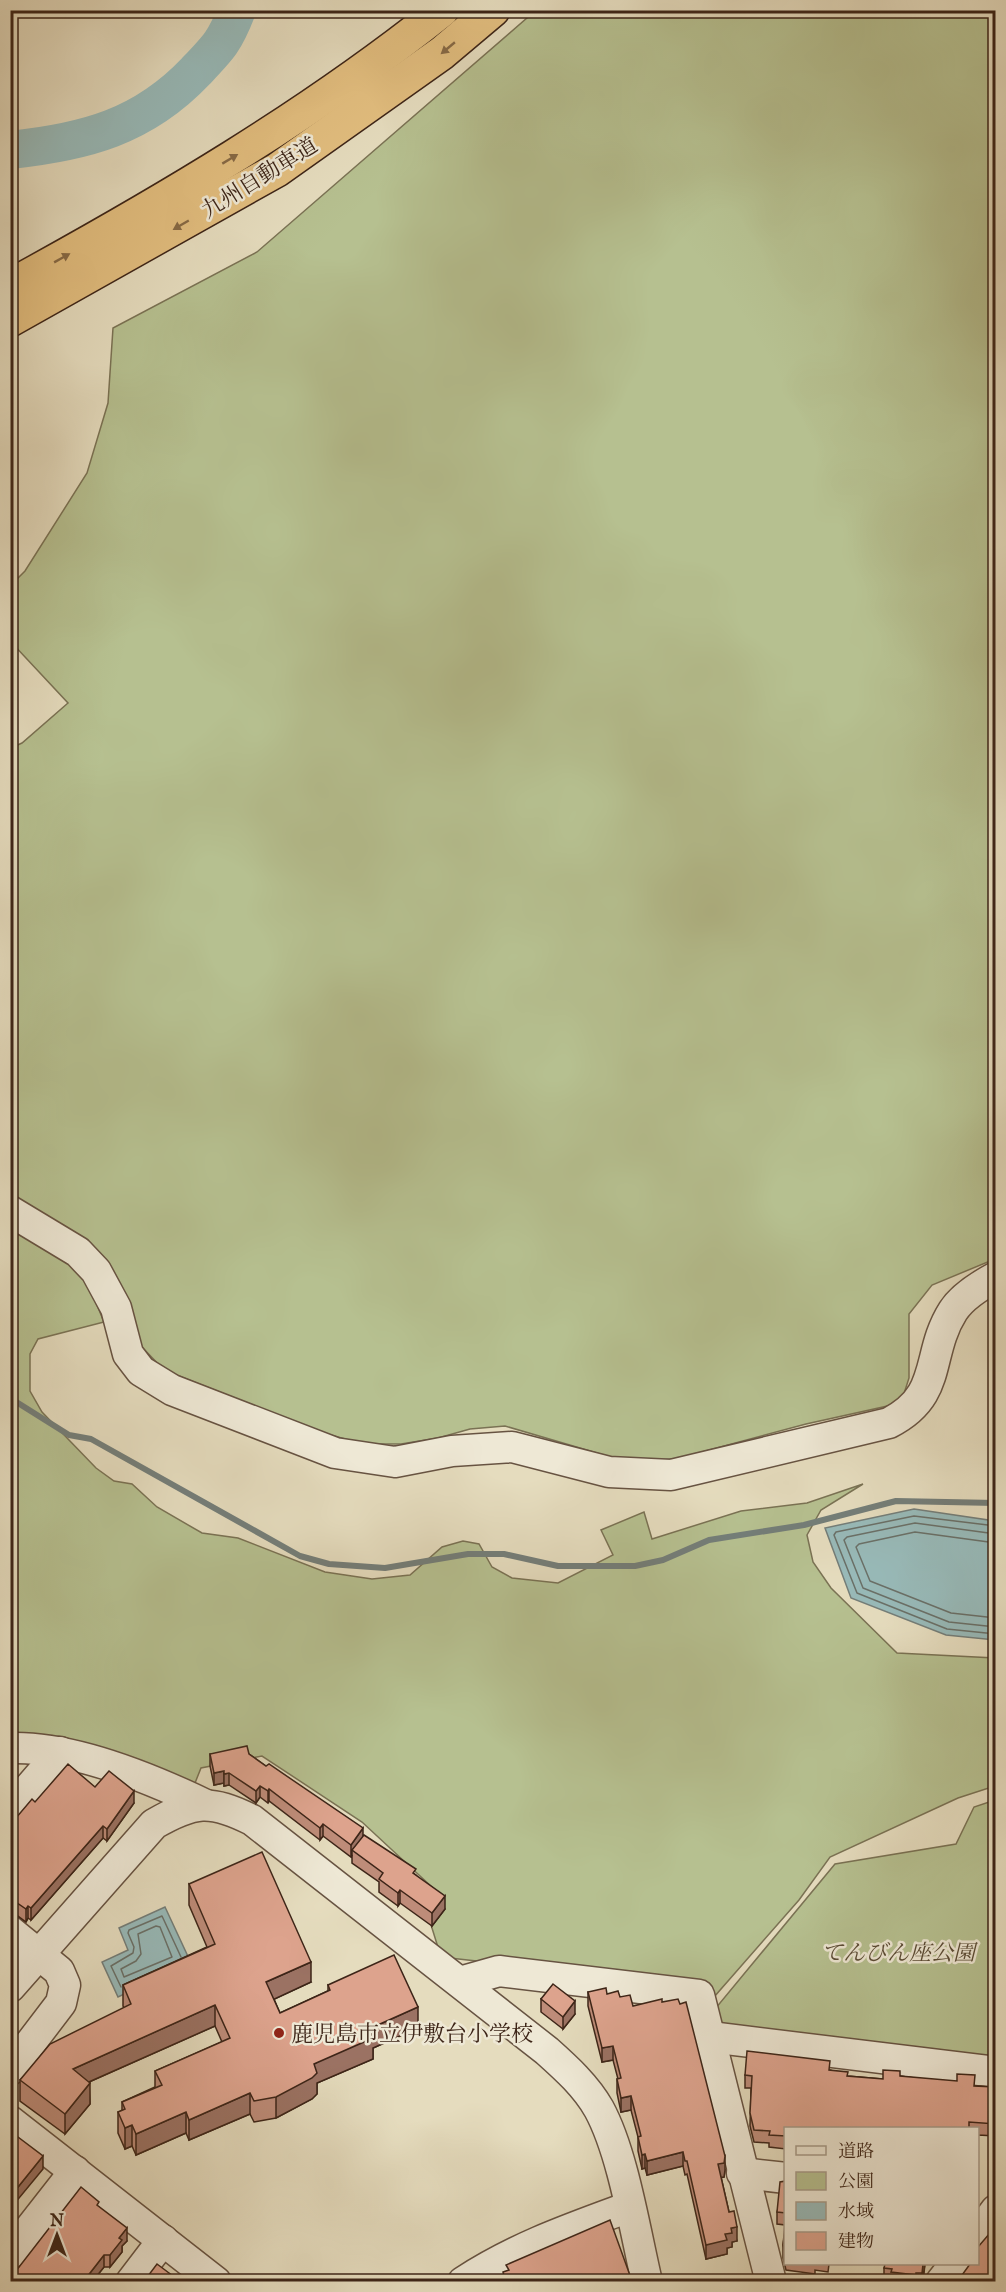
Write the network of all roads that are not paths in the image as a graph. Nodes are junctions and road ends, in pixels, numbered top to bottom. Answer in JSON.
{"nodes":[{"id":1,"x":442,"y":10,"type":"edge"},
{"id":2,"x":493,"y":10,"type":"edge"},
{"id":3,"x":10,"y":286,"type":"edge"},
{"id":4,"x":10,"y":320,"type":"edge"},
{"id":5,"x":10,"y":1211,"type":"edge"},
{"id":6,"x":996,"y":1277,"type":"edge"},
{"id":7,"x":10,"y":1748,"type":"edge"},
{"id":8,"x":60,"y":1752,"type":"junction"},
{"id":9,"x":206,"y":1805,"type":"junction"},
{"id":10,"x":10,"y":1810,"type":"edge"},
{"id":11,"x":10,"y":1931,"type":"edge"},
{"id":12,"x":38,"y":1954,"type":"junction"},
{"id":13,"x":460,"y":1983,"type":"junction"},
{"id":14,"x":10,"y":1987,"type":"edge"},
{"id":15,"x":710,"y":2037,"type":"junction"},
{"id":16,"x":10,"y":2070,"type":"edge"},
{"id":17,"x":996,"y":2072,"type":"edge"},
{"id":18,"x":10,"y":2121,"type":"edge"},
{"id":19,"x":75,"y":2171,"type":"junction"},
{"id":20,"x":742,"y":2173,"type":"junction"},
{"id":21,"x":784,"y":2178,"type":"edge"},
{"id":22,"x":979,"y":2199,"type":"edge"},
{"id":23,"x":996,"y":2201,"type":"edge"},
{"id":24,"x":629,"y":2207,"type":"junction"},
{"id":25,"x":996,"y":2210,"type":"edge"},
{"id":26,"x":979,"y":2233,"type":"edge"},
{"id":27,"x":163,"y":2240,"type":"junction"},
{"id":28,"x":10,"y":2254,"type":"edge"},
{"id":29,"x":954,"y":2265,"type":"edge"},
{"id":30,"x":131,"y":2282,"type":"edge"},
{"id":31,"x":216,"y":2282,"type":"edge"},
{"id":32,"x":463,"y":2282,"type":"edge"},
{"id":33,"x":647,"y":2282,"type":"edge"},
{"id":34,"x":771,"y":2282,"type":"edge"},
{"id":35,"x":941,"y":2282,"type":"edge"}],
"edges":[{"from":3,"to":1,"type":"highway","name":"九州自動車道","one_way":true},
{"from":2,"to":4,"type":"highway","name":"九州自動車道","one_way":true},
{"from":5,"to":6,"type":"street"},
{"from":7,"to":8,"type":"street"},
{"from":8,"to":9,"type":"street"},
{"from":8,"to":10,"type":"street"},
{"from":9,"to":12,"type":"street"},
{"from":9,"to":13,"type":"street"},
{"from":11,"to":12,"type":"street"},
{"from":12,"to":14,"type":"street"},
{"from":12,"to":16,"type":"street"},
{"from":13,"to":15,"type":"street"},
{"from":13,"to":24,"type":"street"},
{"from":15,"to":17,"type":"street"},
{"from":15,"to":20,"type":"street"},
{"from":18,"to":19,"type":"street"},
{"from":19,"to":27,"type":"street"},
{"from":19,"to":28,"type":"street"},
{"from":20,"to":21,"type":"street"},
{"from":20,"to":34,"type":"street"},
{"from":22,"to":23,"type":"street"},
{"from":24,"to":32,"type":"street"},
{"from":24,"to":33,"type":"street"},
{"from":25,"to":26,"type":"street"},
{"from":27,"to":30,"type":"street"},
{"from":27,"to":31,"type":"street"},
{"from":29,"to":35,"type":"street"}]}
